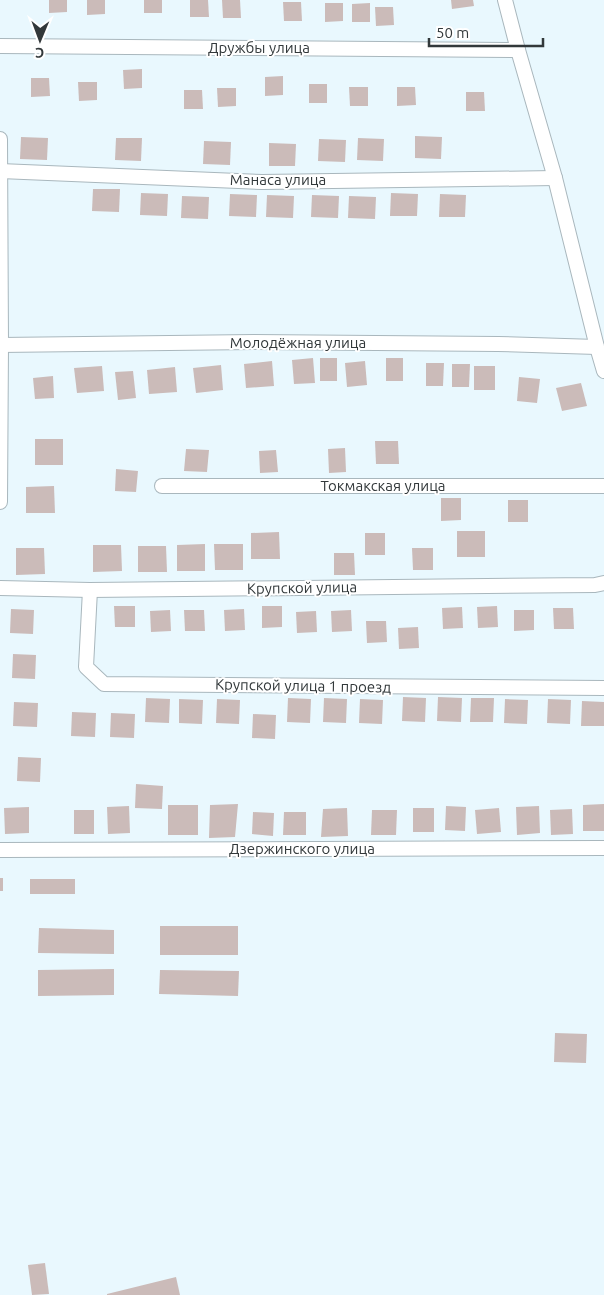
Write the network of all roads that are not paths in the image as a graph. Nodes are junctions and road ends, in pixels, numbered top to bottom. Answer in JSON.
{"nodes":[{"id":1,"x":505,"y":0,"type":"edge"},
{"id":2,"x":0,"y":46,"type":"edge"},
{"id":3,"x":518,"y":50,"type":"junction"},
{"id":4,"x":0,"y":139,"type":"edge"},
{"id":5,"x":0,"y":171,"type":"edge"},
{"id":6,"x":555,"y":178,"type":"junction"},
{"id":7,"x":0,"y":238,"type":"edge"},
{"id":8,"x":1,"y":345,"type":"edge"},
{"id":9,"x":597,"y":347,"type":"junction"},
{"id":10,"x":604,"y":371,"type":"edge"},
{"id":11,"x":162,"y":486,"type":"dead end"},
{"id":12,"x":604,"y":486,"type":"edge"},
{"id":13,"x":0,"y":502,"type":"edge"},
{"id":14,"x":604,"y":584,"type":"edge"},
{"id":15,"x":0,"y":588,"type":"edge"},
{"id":16,"x":90,"y":590,"type":"junction"},
{"id":17,"x":604,"y":688,"type":"edge"},
{"id":18,"x":604,"y":848,"type":"edge"},
{"id":19,"x":0,"y":850,"type":"edge"}],
"edges":[{"from":1,"to":3,"type":"street"},
{"from":2,"to":3,"type":"street","name":"Дружбы улица"},
{"from":3,"to":6,"type":"street"},
{"from":4,"to":5,"type":"street"},
{"from":5,"to":6,"type":"street","name":"Манаса улица"},
{"from":5,"to":7,"type":"street"},
{"from":6,"to":9,"type":"street"},
{"from":7,"to":8,"type":"street"},
{"from":8,"to":9,"type":"street","name":"Молодёжная улица"},
{"from":8,"to":13,"type":"street"},
{"from":9,"to":10,"type":"street"},
{"from":11,"to":12,"type":"street","name":"Токмакская улица"},
{"from":14,"to":16,"type":"street","name":"Крупской улица"},
{"from":15,"to":16,"type":"street","name":"Крупской улица"},
{"from":16,"to":17,"type":"street","name":"Крупской улица 1 проезд"},
{"from":18,"to":19,"type":"street","name":"Дзержинского улица"}]}
